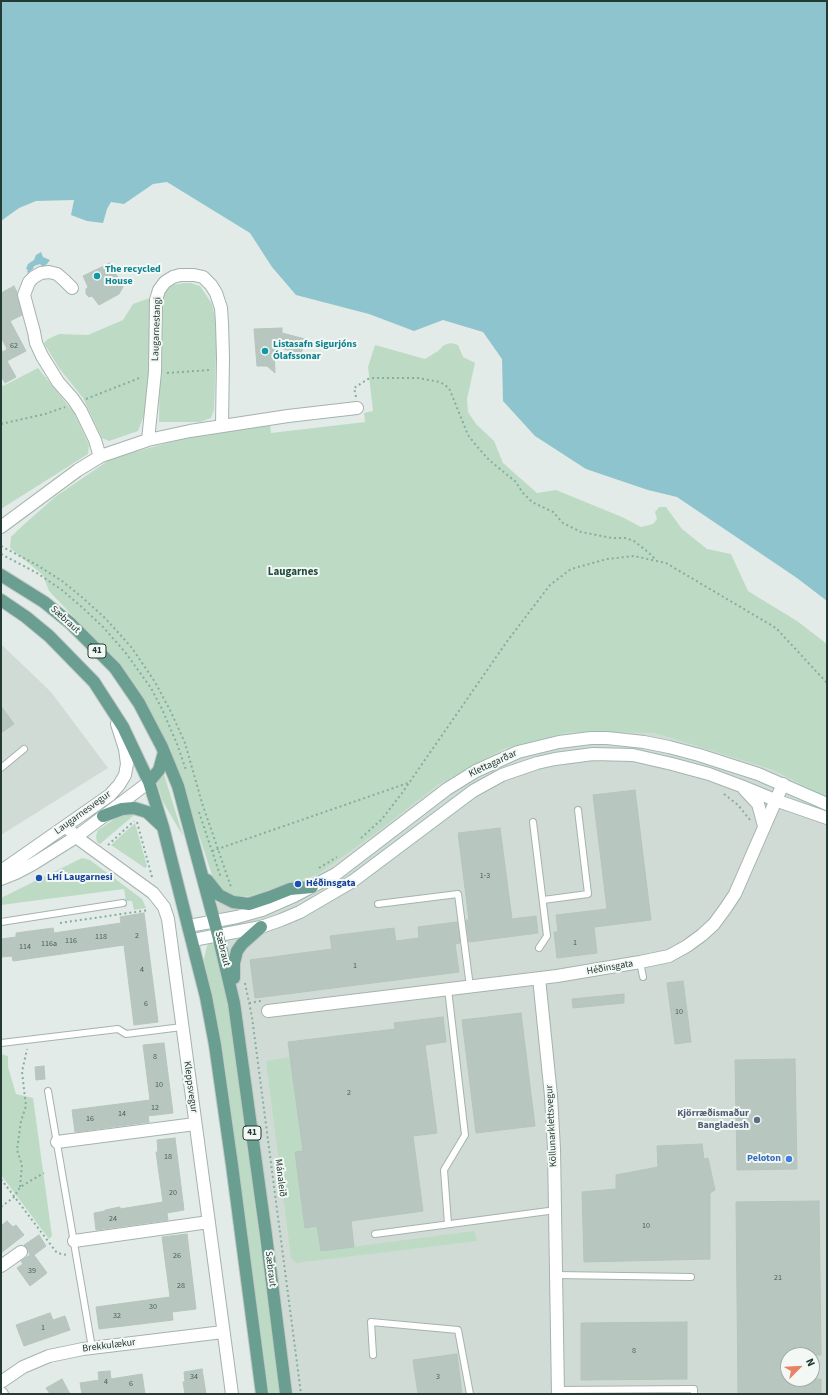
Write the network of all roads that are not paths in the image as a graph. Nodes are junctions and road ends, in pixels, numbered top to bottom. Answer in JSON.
{"nodes":[{"id":1,"x":72,"y":288,"type":"dead end"},
{"id":2,"x":357,"y":408,"type":"road end"},
{"id":3,"x":222,"y":426,"type":"junction"},
{"id":4,"x":148,"y":440,"type":"junction"},
{"id":5,"x":100,"y":457,"type":"junction"},
{"id":6,"x":1,"y":527,"type":"edge"},
{"id":7,"x":1,"y":575,"type":"edge"},
{"id":8,"x":1,"y":600,"type":"edge"},
{"id":9,"x":113,"y":711,"type":"junction"},
{"id":10,"x":24,"y":749,"type":"dead end"},
{"id":11,"x":164,"y":752,"type":"junction"},
{"id":12,"x":1,"y":768,"type":"edge"},
{"id":13,"x":149,"y":782,"type":"junction"},
{"id":14,"x":782,"y":784,"type":"junction"},
{"id":15,"x":741,"y":786,"type":"junction"},
{"id":16,"x":775,"y":800,"type":"junction"},
{"id":17,"x":827,"y":804,"type":"edge"},
{"id":18,"x":578,"y":810,"type":"dead end"},
{"id":19,"x":103,"y":816,"type":"junction"},
{"id":20,"x":827,"y":818,"type":"edge"},
{"id":21,"x":533,"y":822,"type":"dead end"},
{"id":22,"x":758,"y":824,"type":"junction"},
{"id":23,"x":66,"y":826,"type":"junction"},
{"id":24,"x":163,"y":827,"type":"junction"},
{"id":25,"x":76,"y":837,"type":"junction"},
{"id":26,"x":1,"y":871,"type":"edge"},
{"id":27,"x":203,"y":875,"type":"junction"},
{"id":28,"x":1,"y":878,"type":"edge"},
{"id":29,"x":312,"y":887,"type":"junction"},
{"id":30,"x":543,"y":900,"type":"junction"},
{"id":31,"x":123,"y":904,"type":"dead end"},
{"id":32,"x":378,"y":904,"type":"dead end"},
{"id":33,"x":214,"y":920,"type":"junction"},
{"id":34,"x":1,"y":922,"type":"edge"},
{"id":35,"x":189,"y":926,"type":"junction"},
{"id":36,"x":261,"y":927,"type":"junction"},
{"id":37,"x":218,"y":935,"type":"junction"},
{"id":38,"x":193,"y":940,"type":"junction"},
{"id":39,"x":539,"y":948,"type":"dead end"},
{"id":40,"x":640,"y":962,"type":"junction"},
{"id":41,"x":643,"y":977,"type":"dead end"},
{"id":42,"x":539,"y":978,"type":"junction"},
{"id":43,"x":470,"y":987,"type":"junction"},
{"id":44,"x":448,"y":989,"type":"junction"},
{"id":45,"x":234,"y":1003,"type":"junction"},
{"id":46,"x":268,"y":1011,"type":"dead end"},
{"id":47,"x":182,"y":1027,"type":"junction"},
{"id":48,"x":1,"y":1043,"type":"edge"},
{"id":49,"x":48,"y":1091,"type":"dead end"},
{"id":50,"x":195,"y":1124,"type":"junction"},
{"id":51,"x":57,"y":1142,"type":"junction"},
{"id":52,"x":556,"y":1210,"type":"junction"},
{"id":53,"x":209,"y":1222,"type":"junction"},
{"id":54,"x":448,"y":1224,"type":"junction"},
{"id":55,"x":375,"y":1234,"type":"dead end"},
{"id":56,"x":74,"y":1241,"type":"junction"},
{"id":57,"x":21,"y":1252,"type":"dead end"},
{"id":58,"x":1,"y":1266,"type":"edge"},
{"id":59,"x":556,"y":1274,"type":"junction"},
{"id":60,"x":691,"y":1277,"type":"dead end"},
{"id":61,"x":223,"y":1332,"type":"junction"},
{"id":62,"x":92,"y":1348,"type":"junction"},
{"id":63,"x":373,"y":1355,"type":"dead end"},
{"id":64,"x":1,"y":1382,"type":"edge"},
{"id":65,"x":558,"y":1392,"type":"edge"},
{"id":66,"x":674,"y":1392,"type":"edge"},
{"id":67,"x":232,"y":1394,"type":"edge"},
{"id":68,"x":262,"y":1394,"type":"edge"},
{"id":69,"x":286,"y":1394,"type":"edge"},
{"id":70,"x":470,"y":1394,"type":"edge"},
{"id":71,"x":694,"y":1394,"type":"edge"}],
"edges":[{"from":1,"to":5,"type":"street"},
{"from":2,"to":3,"type":"street"},
{"from":3,"to":4,"type":"street"},
{"from":3,"to":4,"type":"street","name":"Laugarnestangi"},
{"from":4,"to":5,"type":"street"},
{"from":5,"to":6,"type":"street"},
{"from":7,"to":11,"type":"main road","name":"Sæbraut","number":"41"},
{"from":8,"to":9,"type":"main road","number":"41"},
{"from":9,"to":13,"type":"main road","number":"41"},
{"from":9,"to":23,"type":"street","name":"Laugarnesvegur"},
{"from":10,"to":12,"type":"lane"},
{"from":11,"to":13,"type":"main road"},
{"from":11,"to":27,"type":"main road","name":"Sæbraut","number":"41"},
{"from":13,"to":19,"type":"street","name":"Laugarnesvegur"},
{"from":13,"to":24,"type":"main road","number":"41"},
{"from":14,"to":16,"type":"street","name":"Héðinsgata"},
{"from":14,"to":17,"type":"street","name":"Klettagarðar"},
{"from":14,"to":29,"type":"street","name":"Klettagarðar"},
{"from":15,"to":16,"type":"street","name":"Klettagarðar"},
{"from":15,"to":22,"type":"street"},
{"from":15,"to":36,"type":"street","name":"Klettagarðar"},
{"from":16,"to":20,"type":"street","name":"Klettagarðar"},
{"from":16,"to":22,"type":"street","name":"Héðinsgata"},
{"from":18,"to":30,"type":"lane"},
{"from":19,"to":24,"type":"main road"},
{"from":19,"to":25,"type":"street","name":"Laugarnesvegur"},
{"from":21,"to":30,"type":"lane"},
{"from":22,"to":40,"type":"street","name":"Héðinsgata"},
{"from":23,"to":25,"type":"street","name":"Kleppsvegur"},
{"from":23,"to":26,"type":"street","name":"Laugarnesvegur"},
{"from":24,"to":35,"type":"main road","number":"41"},
{"from":25,"to":28,"type":"street","name":"Laugarnesvegur"},
{"from":25,"to":47,"type":"street","name":"Kleppsvegur"},
{"from":27,"to":29,"type":"main road"},
{"from":27,"to":33,"type":"main road","name":"Sæbraut","number":"41"},
{"from":29,"to":33,"type":"street","name":"Klettagarðar"},
{"from":30,"to":39,"type":"lane"},
{"from":31,"to":34,"type":"lane"},
{"from":32,"to":43,"type":"lane"},
{"from":33,"to":35,"type":"street","name":"Klettagarðar"},
{"from":33,"to":37,"type":"main road","name":"Sæbraut","number":"41"},
{"from":35,"to":38,"type":"main road","number":"41"},
{"from":36,"to":37,"type":"street","name":"Klettagarðar"},
{"from":36,"to":45,"type":"main road"},
{"from":37,"to":38,"type":"street","name":"Klettagarðar"},
{"from":37,"to":45,"type":"main road","name":"Sæbraut","number":"41"},
{"from":38,"to":68,"type":"main road","number":"41"},
{"from":40,"to":41,"type":"lane"},
{"from":40,"to":42,"type":"street","name":"Héðinsgata"},
{"from":42,"to":43,"type":"street","name":"Héðinsgata"},
{"from":42,"to":52,"type":"street","name":"Köllunarklettsvegur"},
{"from":43,"to":44,"type":"street","name":"Héðinsgata"},
{"from":44,"to":46,"type":"street","name":"Héðinsgata"},
{"from":44,"to":54,"type":"lane"},
{"from":45,"to":69,"type":"main road","name":"Sæbraut","number":"41"},
{"from":47,"to":48,"type":"lane"},
{"from":47,"to":50,"type":"street","name":"Kleppsvegur"},
{"from":49,"to":51,"type":"lane"},
{"from":50,"to":51,"type":"street"},
{"from":50,"to":53,"type":"street","name":"Kleppsvegur"},
{"from":51,"to":56,"type":"lane"},
{"from":52,"to":54,"type":"lane"},
{"from":52,"to":59,"type":"street","name":"Köllunarklettsvegur"},
{"from":53,"to":56,"type":"street"},
{"from":53,"to":61,"type":"street","name":"Kleppsvegur"},
{"from":54,"to":55,"type":"lane"},
{"from":56,"to":62,"type":"lane"},
{"from":57,"to":58,"type":"street"},
{"from":59,"to":60,"type":"lane"},
{"from":59,"to":65,"type":"street","name":"Köllunarklettsvegur"},
{"from":61,"to":62,"type":"street","name":"Brekkulækur"},
{"from":61,"to":67,"type":"street","name":"Kleppsvegur"},
{"from":62,"to":64,"type":"street","name":"Brekkulækur"},
{"from":63,"to":70,"type":"lane"},
{"from":65,"to":66,"type":"lane","name":"Köllunarklettsvegur"},
{"from":66,"to":71,"type":"lane","name":"Köllunarklettsvegur"}]}
